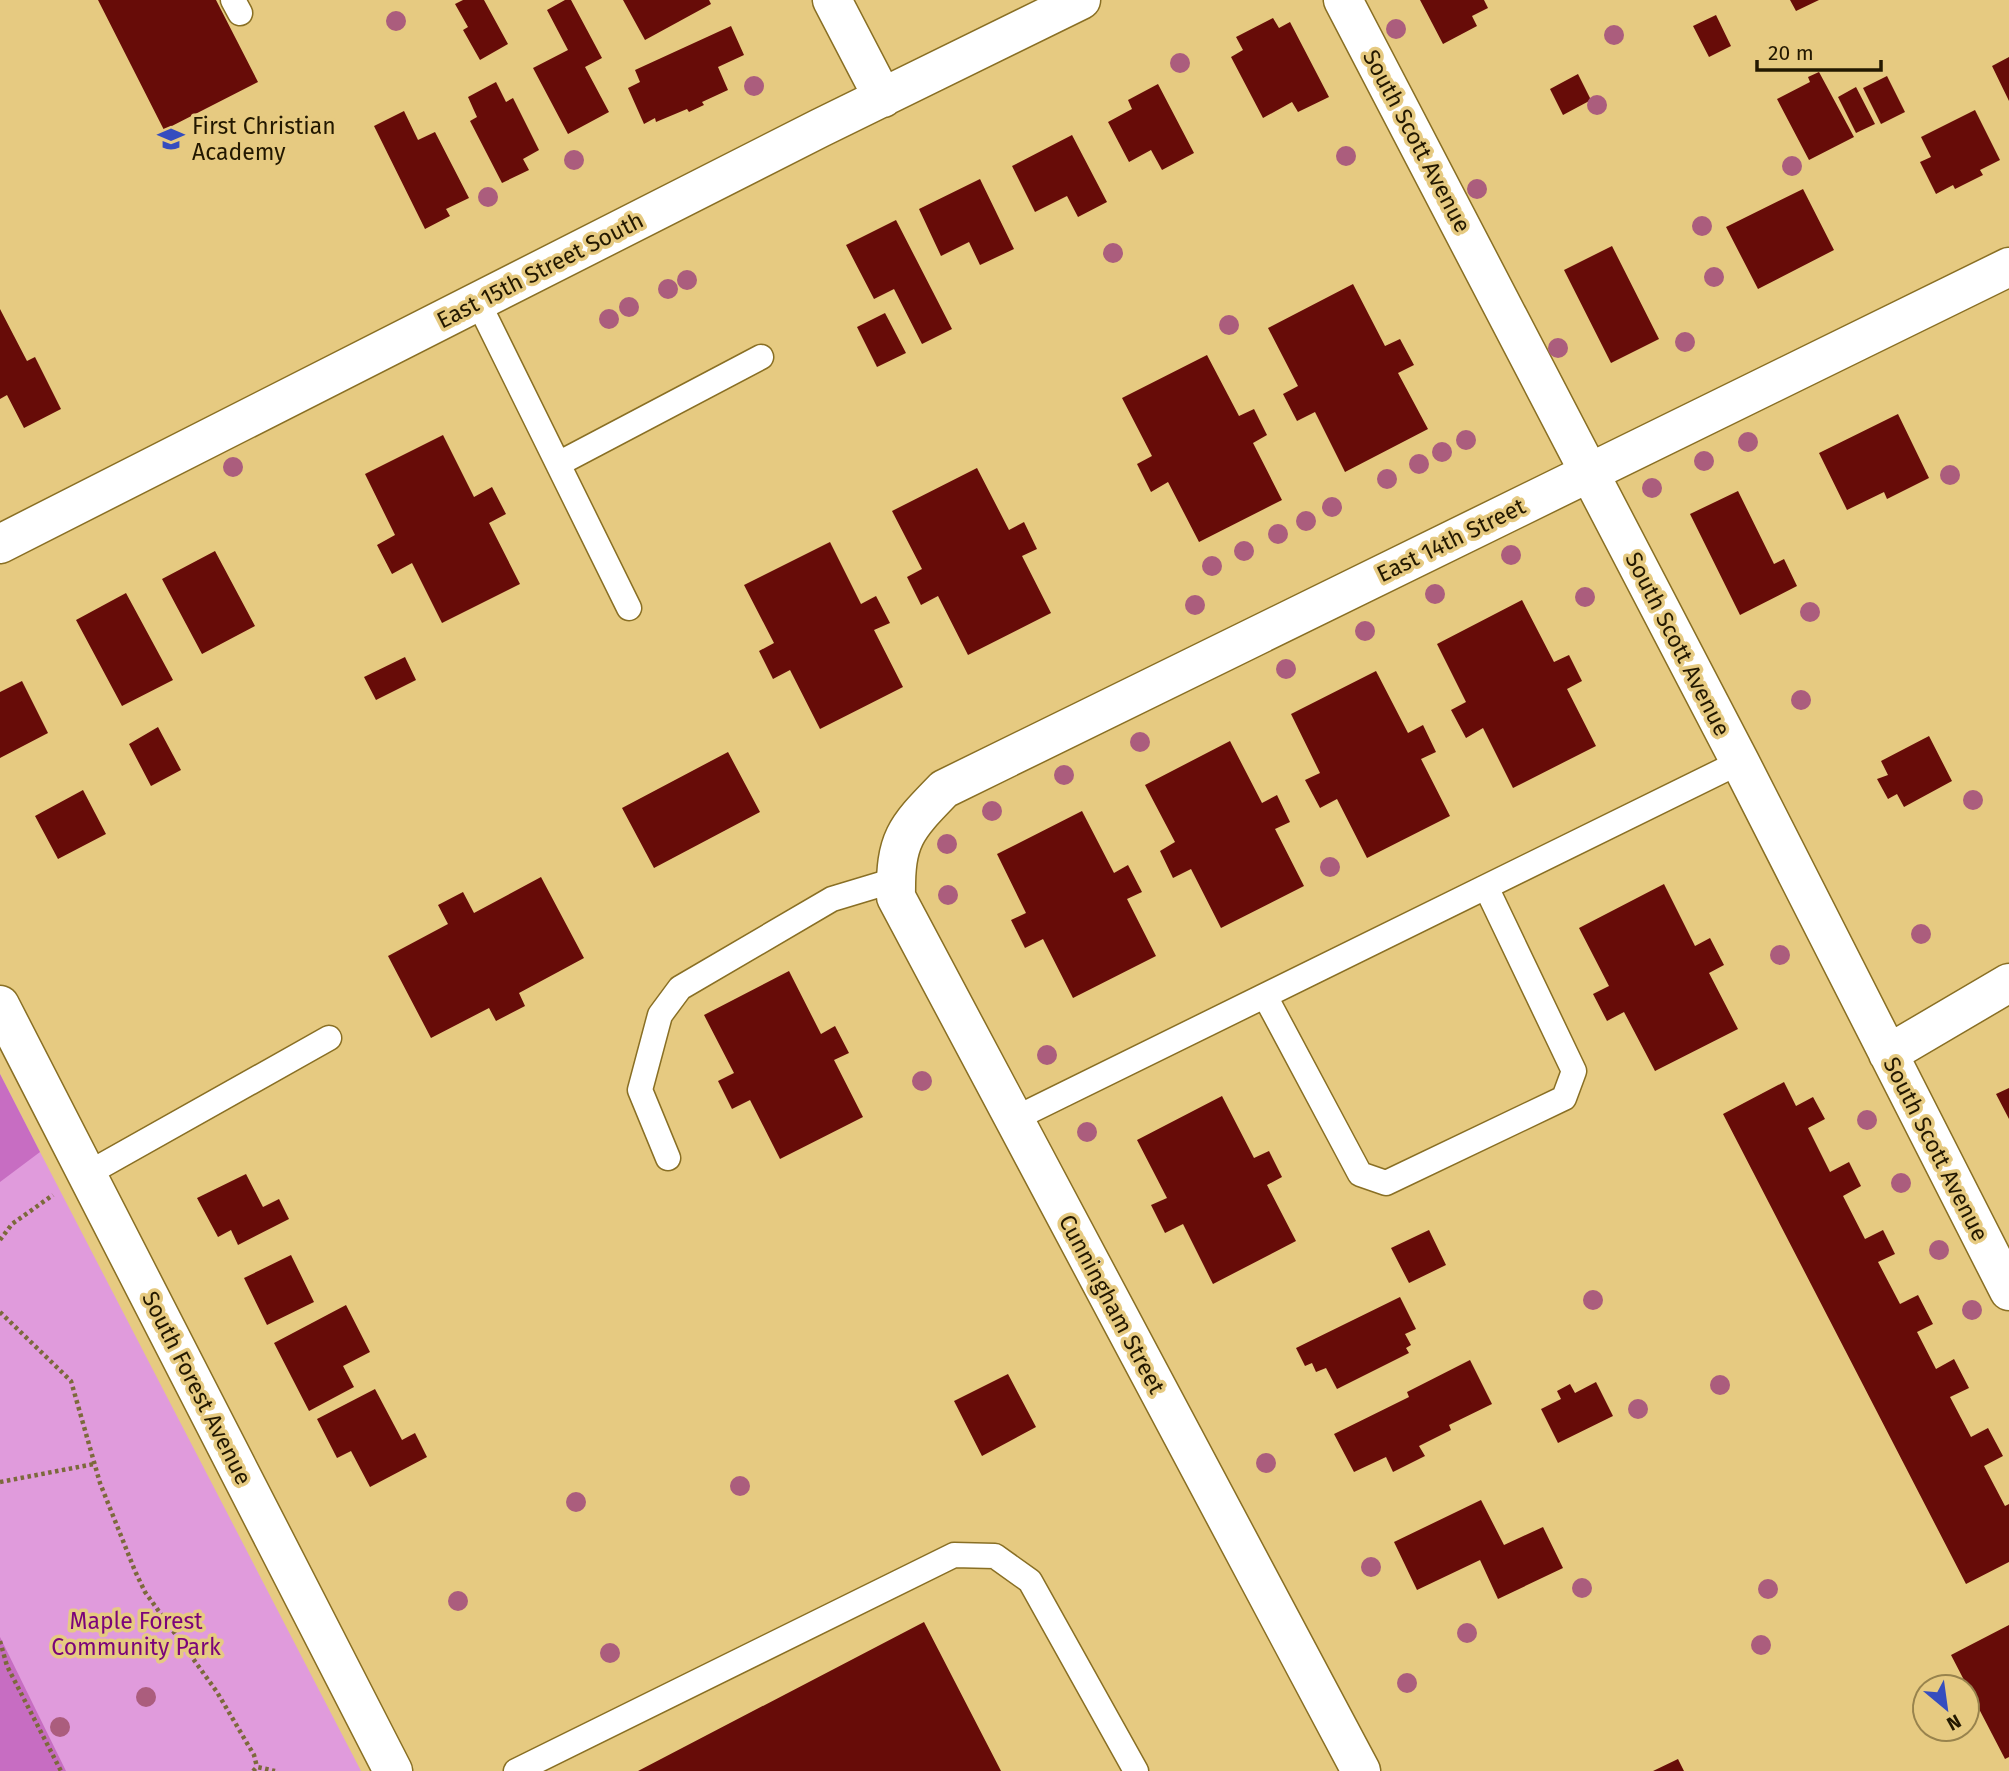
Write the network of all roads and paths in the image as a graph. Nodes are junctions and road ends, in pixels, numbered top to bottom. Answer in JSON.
{"nodes":[{"id":1,"x":832,"y":0,"type":"edge"},
{"id":2,"x":1081,"y":0,"type":"edge"},
{"id":3,"x":1343,"y":0,"type":"edge"},
{"id":4,"x":883,"y":98,"type":"junction"},
{"id":5,"x":2009,"y":267,"type":"edge"},
{"id":6,"x":478,"y":302,"type":"junction"},
{"id":7,"x":761,"y":357,"type":"dead end"},
{"id":8,"x":558,"y":464,"type":"junction"},
{"id":9,"x":1590,"y":472,"type":"junction"},
{"id":10,"x":0,"y":544,"type":"edge"},
{"id":11,"x":629,"y":608,"type":"dead end"},
{"id":12,"x":1740,"y":762,"type":"junction"},
{"id":13,"x":906,"y":831,"type":"joint"},
{"id":14,"x":895,"y":880,"type":"junction"},
{"id":15,"x":1486,"y":887,"type":"junction"},
{"id":16,"x":2009,"y":983,"type":"edge"},
{"id":17,"x":1265,"y":996,"type":"junction"},
{"id":18,"x":0,"y":1005,"type":"edge"},
{"id":19,"x":328,"y":1038,"type":"dead end"},
{"id":20,"x":1888,"y":1054,"type":"junction"},
{"id":21,"x":1014,"y":1119,"type":"junction"},
{"id":22,"x":668,"y":1158,"type":"dead end"},
{"id":23,"x":72,"y":1183,"type":"junction"},
{"id":24,"x":0,"y":1240,"type":"edge"},
{"id":25,"x":2009,"y":1291,"type":"edge"},
{"id":26,"x":0,"y":1312,"type":"edge"},
{"id":27,"x":94,"y":1464,"type":"junction"},
{"id":28,"x":0,"y":1482,"type":"edge"},
{"id":29,"x":0,"y":1641,"type":"edge"},
{"id":30,"x":255,"y":1769,"type":"edge"},
{"id":31,"x":61,"y":1771,"type":"edge"},
{"id":32,"x":275,"y":1771,"type":"edge"},
{"id":33,"x":393,"y":1771,"type":"edge"},
{"id":34,"x":516,"y":1771,"type":"edge"},
{"id":35,"x":1136,"y":1771,"type":"edge"},
{"id":36,"x":1361,"y":1771,"type":"edge"}],
"edges":[{"from":1,"to":4,"type":"street"},
{"from":2,"to":4,"type":"street","name":"East 15th Street South"},
{"from":3,"to":9,"type":"street","name":"South Scott Avenue"},
{"from":4,"to":6,"type":"street","name":"East 15th Street South"},
{"from":5,"to":9,"type":"street","name":"East 14th Street"},
{"from":6,"to":8,"type":"lane"},
{"from":6,"to":10,"type":"street","name":"East 15th Street South"},
{"from":7,"to":8,"type":"lane"},
{"from":8,"to":11,"type":"lane"},
{"from":9,"to":12,"type":"street","name":"South Scott Avenue"},
{"from":9,"to":13,"type":"street","name":"East 14th Street"},
{"from":12,"to":15,"type":"lane"},
{"from":12,"to":20,"type":"street","name":"South Scott Avenue"},
{"from":13,"to":14,"type":"street","name":"Cunningham Street"},
{"from":14,"to":21,"type":"street","name":"Cunningham Street"},
{"from":14,"to":22,"type":"lane"},
{"from":15,"to":17,"type":"lane"},
{"from":15,"to":17,"type":"lane"},
{"from":16,"to":20,"type":"street"},
{"from":17,"to":21,"type":"lane"},
{"from":18,"to":23,"type":"street","name":"South Forest Avenue"},
{"from":19,"to":23,"type":"lane"},
{"from":20,"to":25,"type":"street","name":"South Scott Avenue"},
{"from":21,"to":36,"type":"street","name":"Cunningham Street"},
{"from":23,"to":24,"type":"path"},
{"from":23,"to":33,"type":"street","name":"South Forest Avenue"},
{"from":26,"to":27,"type":"path"},
{"from":27,"to":28,"type":"path"},
{"from":27,"to":30,"type":"path"},
{"from":29,"to":31,"type":"path"},
{"from":30,"to":32,"type":"path"},
{"from":34,"to":35,"type":"lane"}]}
